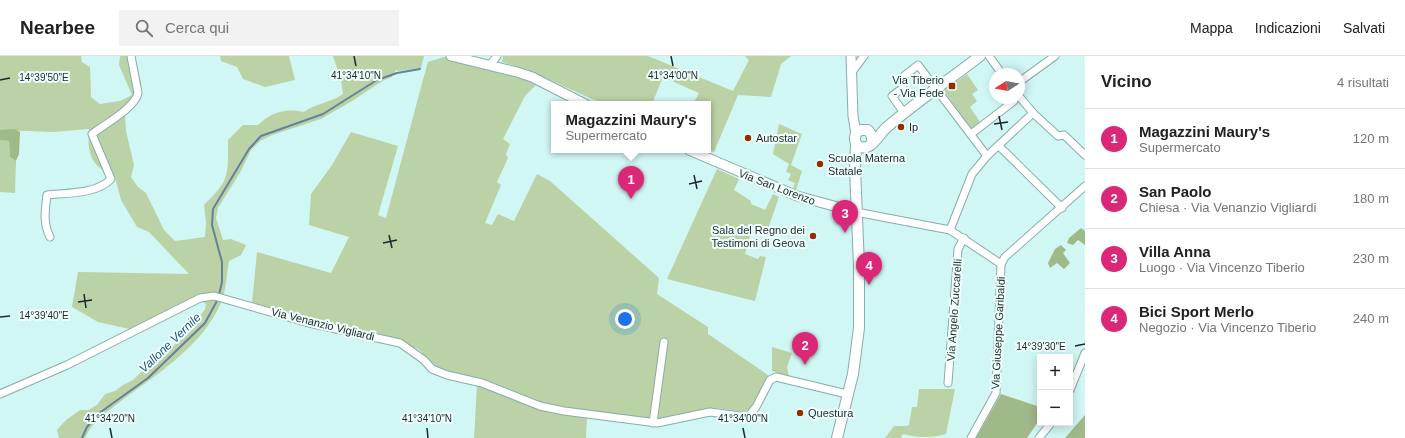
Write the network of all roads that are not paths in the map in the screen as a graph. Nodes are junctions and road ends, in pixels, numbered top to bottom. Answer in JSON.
{"nodes":[{"id":1,"x":131,"y":56,"type":"edge"},
{"id":2,"x":451,"y":56,"type":"edge"},
{"id":3,"x":497,"y":56,"type":"edge"},
{"id":4,"x":851,"y":56,"type":"edge"},
{"id":5,"x":864,"y":56,"type":"edge"},
{"id":6,"x":980,"y":56,"type":"edge"},
{"id":7,"x":989,"y":56,"type":"edge"},
{"id":8,"x":1056,"y":56,"type":"edge"},
{"id":9,"x":490,"y":65,"type":"junction"},
{"id":10,"x":998,"y":68,"type":"edge"},
{"id":11,"x":852,"y":72,"type":"junction"},
{"id":12,"x":1025,"y":78,"type":"edge"},
{"id":13,"x":936,"y":90,"type":"junction"},
{"id":14,"x":579,"y":101,"type":"edge"},
{"id":15,"x":1025,"y":103,"type":"edge"},
{"id":16,"x":1010,"y":104,"type":"edge"},
{"id":17,"x":904,"y":112,"type":"junction"},
{"id":18,"x":1033,"y":113,"type":"junction"},
{"id":19,"x":971,"y":134,"type":"junction"},
{"id":20,"x":864,"y":138,"type":"junction"},
{"id":21,"x":999,"y":146,"type":"junction"},
{"id":22,"x":696,"y":153,"type":"edge"},
{"id":23,"x":1085,"y":155,"type":"edge"},
{"id":24,"x":987,"y":156,"type":"junction"},
{"id":25,"x":1085,"y":186,"type":"edge"},
{"id":26,"x":1062,"y":208,"type":"junction"},
{"id":27,"x":856,"y":212,"type":"junction"},
{"id":28,"x":950,"y":230,"type":"junction"},
{"id":29,"x":50,"y":237,"type":"dead end"},
{"id":30,"x":964,"y":238,"type":"junction"},
{"id":31,"x":1001,"y":264,"type":"junction"},
{"id":32,"x":664,"y":342,"type":"dead end"},
{"id":33,"x":1085,"y":352,"type":"edge"},
{"id":34,"x":1073,"y":382,"type":"edge"},
{"id":35,"x":948,"y":383,"type":"dead end"},
{"id":36,"x":0,"y":394,"type":"edge"},
{"id":37,"x":847,"y":394,"type":"junction"},
{"id":38,"x":653,"y":423,"type":"junction"},
{"id":39,"x":1049,"y":426,"type":"edge"},
{"id":40,"x":837,"y":438,"type":"edge"},
{"id":41,"x":971,"y":438,"type":"edge"},
{"id":42,"x":1039,"y":438,"type":"edge"}],
"edges":[{"from":1,"to":29,"type":"street"},
{"from":2,"to":9,"type":"street"},
{"from":3,"to":9,"type":"street"},
{"from":4,"to":11,"type":"street"},
{"from":5,"to":11,"type":"street"},
{"from":6,"to":13,"type":"main road"},
{"from":7,"to":10,"type":"street"},
{"from":8,"to":12,"type":"street"},
{"from":9,"to":14,"type":"street"},
{"from":11,"to":20,"type":"street"},
{"from":13,"to":17,"type":"main road"},
{"from":13,"to":17,"type":"street"},
{"from":13,"to":19,"type":"street"},
{"from":15,"to":18,"type":"street"},
{"from":16,"to":19,"type":"street"},
{"from":17,"to":20,"type":"main road"},
{"from":18,"to":21,"type":"street"},
{"from":18,"to":23,"type":"street"},
{"from":19,"to":24,"type":"street"},
{"from":20,"to":27,"type":"main road"},
{"from":21,"to":24,"type":"street"},
{"from":21,"to":26,"type":"street"},
{"from":22,"to":27,"type":"street","name":"Via San Lorenzo"},
{"from":24,"to":28,"type":"street"},
{"from":25,"to":26,"type":"street","name":"Via Giuseppe Garibaldi"},
{"from":26,"to":31,"type":"street","name":"Via Giuseppe Garibaldi"},
{"from":27,"to":28,"type":"street","name":"Via San Lorenzo"},
{"from":27,"to":37,"type":"main road"},
{"from":28,"to":30,"type":"street","name":"Via San Lorenzo"},
{"from":30,"to":31,"type":"street","name":"Via San Lorenzo"},
{"from":30,"to":35,"type":"street","name":"Via Angelo Zuccarelli"},
{"from":31,"to":41,"type":"street","name":"Via Giuseppe Garibaldi"},
{"from":32,"to":38,"type":"street"},
{"from":33,"to":34,"type":"street"},
{"from":36,"to":38,"type":"street","name":"Via Venanzio Vigliardi"},
{"from":37,"to":38,"type":"street","name":"Via Venanzio Vigliardi"},
{"from":37,"to":40,"type":"main road"},
{"from":39,"to":42,"type":"street"}]}
